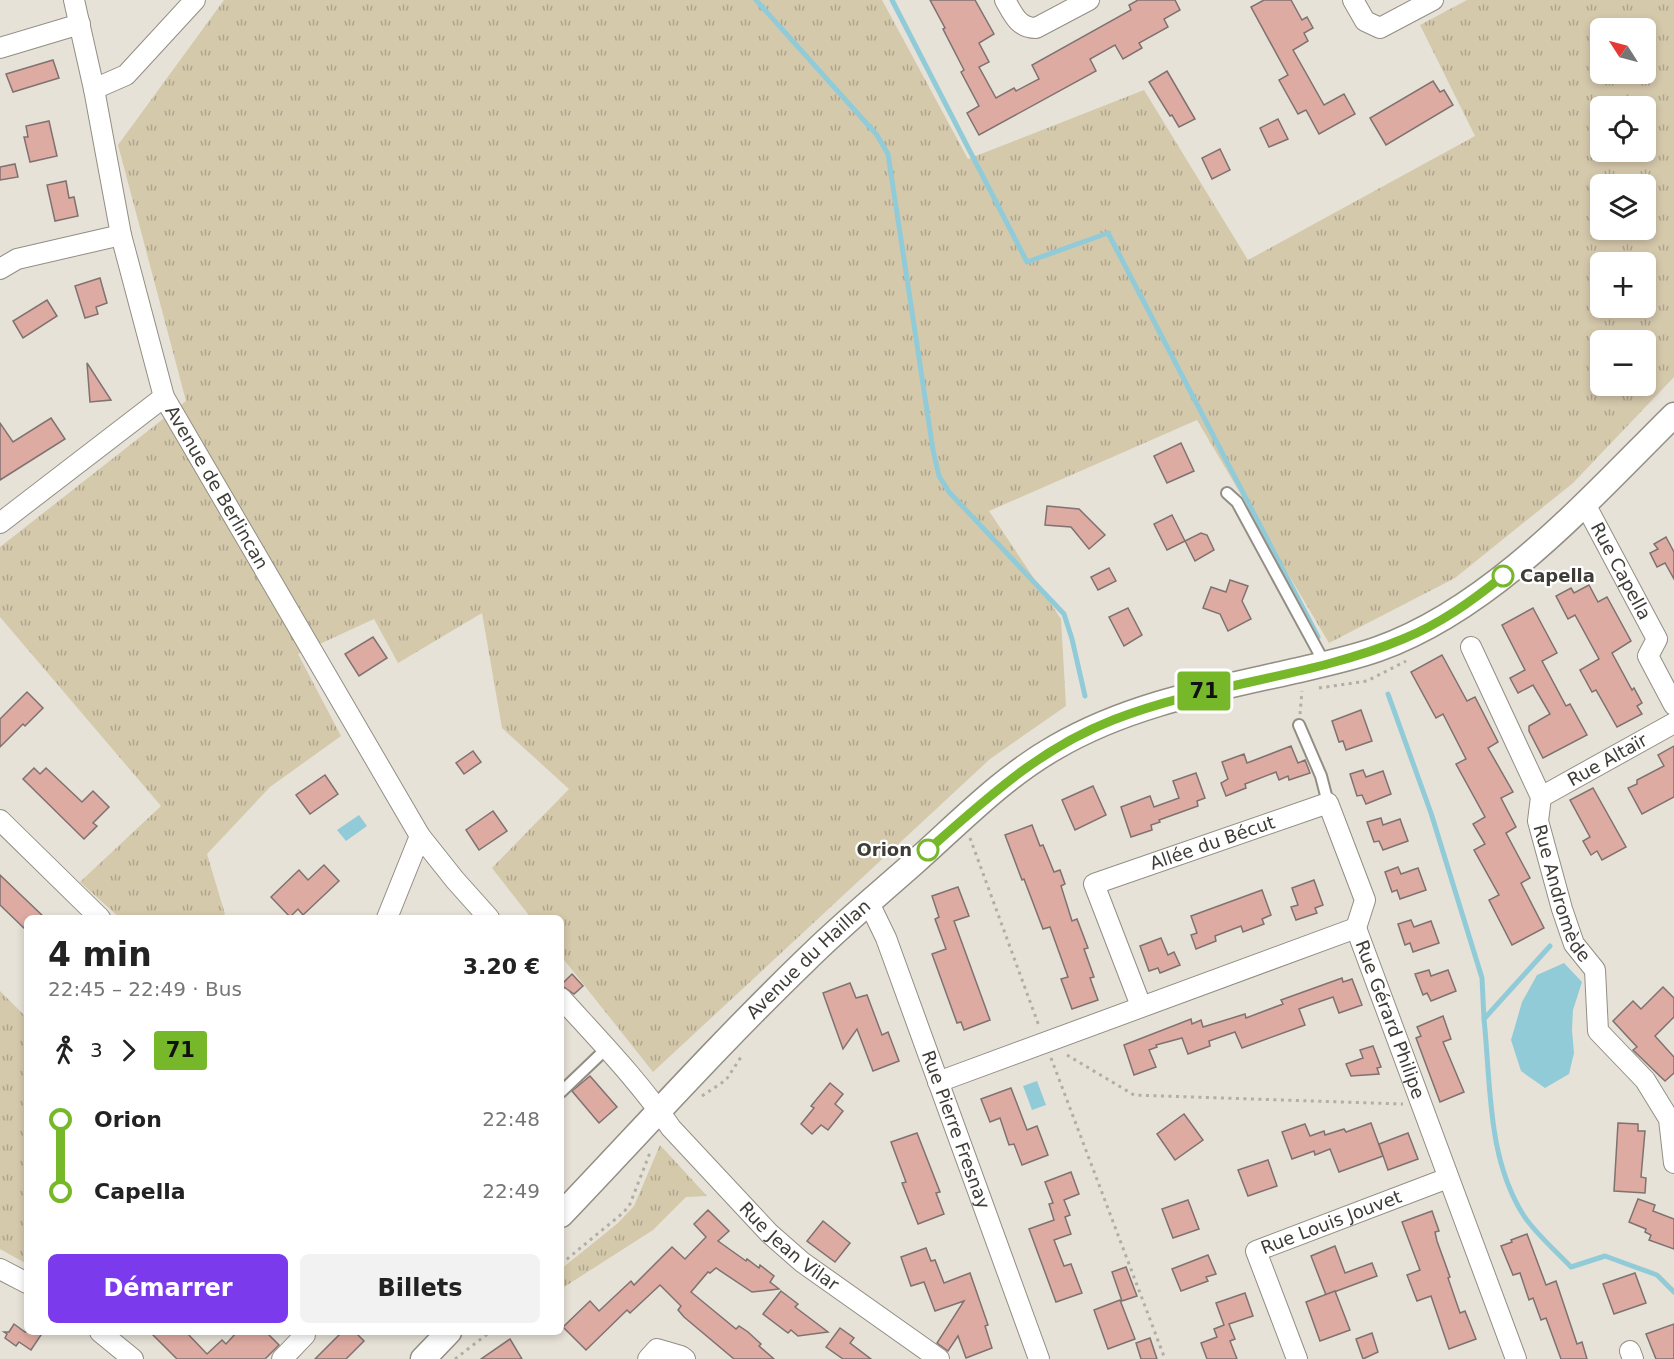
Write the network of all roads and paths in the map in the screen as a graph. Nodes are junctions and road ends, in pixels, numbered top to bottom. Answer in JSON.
{"nodes":[{"id":1,"x":74,"y":0,"type":"edge"},
{"id":2,"x":195,"y":0,"type":"edge"},
{"id":3,"x":1005,"y":0,"type":"edge"},
{"id":4,"x":1089,"y":0,"type":"edge"},
{"id":5,"x":1353,"y":0,"type":"edge"},
{"id":6,"x":1433,"y":0,"type":"edge"},
{"id":7,"x":80,"y":24,"type":"junction"},
{"id":8,"x":0,"y":48,"type":"edge"},
{"id":9,"x":94,"y":89,"type":"junction"},
{"id":10,"x":121,"y":235,"type":"junction"},
{"id":11,"x":0,"y":269,"type":"edge"},
{"id":12,"x":164,"y":397,"type":"junction"},
{"id":13,"x":1674,"y":415,"type":"edge"},
{"id":14,"x":1227,"y":493,"type":"dead end"},
{"id":15,"x":1585,"y":504,"type":"junction"},
{"id":16,"x":0,"y":523,"type":"edge"},
{"id":17,"x":1666,"y":636,"type":"edge"},
{"id":18,"x":1471,"y":647,"type":"dead end"},
{"id":19,"x":1410,"y":658,"type":"dead end"},
{"id":20,"x":1325,"y":664,"type":"junction"},
{"id":21,"x":1313,"y":689,"type":"dead end"},
{"id":22,"x":1291,"y":692,"type":"dead end"},
{"id":23,"x":1674,"y":705,"type":"edge"},
{"id":24,"x":1674,"y":723,"type":"edge"},
{"id":25,"x":1299,"y":725,"type":"joint"},
{"id":26,"x":1541,"y":797,"type":"junction"},
{"id":27,"x":1328,"y":802,"type":"junction"},
{"id":28,"x":962,"y":819,"type":"junction"},
{"id":29,"x":0,"y":820,"type":"edge"},
{"id":30,"x":420,"y":836,"type":"junction"},
{"id":31,"x":869,"y":903,"type":"junction"},
{"id":32,"x":97,"y":915,"type":"edge"},
{"id":33,"x":388,"y":915,"type":"edge"},
{"id":34,"x":486,"y":915,"type":"edge"},
{"id":35,"x":1356,"y":928,"type":"junction"},
{"id":36,"x":564,"y":1001,"type":"edge"},
{"id":37,"x":1141,"y":1006,"type":"junction"},
{"id":38,"x":1044,"y":1041,"type":"junction"},
{"id":39,"x":607,"y":1048,"type":"junction"},
{"id":40,"x":745,"y":1051,"type":"dead end"},
{"id":41,"x":938,"y":1082,"type":"junction"},
{"id":42,"x":564,"y":1089,"type":"edge"},
{"id":43,"x":698,"y":1097,"type":"dead end"},
{"id":44,"x":1423,"y":1105,"type":"junction"},
{"id":45,"x":665,"y":1120,"type":"junction"},
{"id":46,"x":1674,"y":1163,"type":"edge"},
{"id":47,"x":1448,"y":1178,"type":"junction"},
{"id":48,"x":564,"y":1212,"type":"edge"},
{"id":49,"x":564,"y":1262,"type":"edge"},
{"id":50,"x":0,"y":1269,"type":"edge"},
{"id":51,"x":24,"y":1281,"type":"edge"},
{"id":52,"x":104,"y":1335,"type":"edge"},
{"id":53,"x":305,"y":1335,"type":"edge"},
{"id":54,"x":445,"y":1335,"type":"edge"},
{"id":55,"x":486,"y":1335,"type":"edge"},
{"id":56,"x":134,"y":1359,"type":"edge"},
{"id":57,"x":282,"y":1359,"type":"edge"},
{"id":58,"x":423,"y":1359,"type":"edge"},
{"id":59,"x":455,"y":1359,"type":"edge"},
{"id":60,"x":648,"y":1359,"type":"edge"},
{"id":61,"x":685,"y":1359,"type":"edge"},
{"id":62,"x":939,"y":1359,"type":"edge"},
{"id":63,"x":1039,"y":1359,"type":"edge"},
{"id":64,"x":1165,"y":1359,"type":"edge"},
{"id":65,"x":1297,"y":1359,"type":"edge"},
{"id":66,"x":1516,"y":1359,"type":"edge"}],
"edges":[{"from":1,"to":7,"type":"street","name":"Avenue de Berlincan"},
{"from":2,"to":9,"type":"street"},
{"from":3,"to":4,"type":"street"},
{"from":5,"to":6,"type":"street"},
{"from":7,"to":8,"type":"street"},
{"from":7,"to":9,"type":"street","name":"Avenue de Berlincan"},
{"from":9,"to":10,"type":"street","name":"Avenue de Berlincan"},
{"from":10,"to":11,"type":"street"},
{"from":10,"to":12,"type":"street","name":"Avenue de Berlincan"},
{"from":12,"to":16,"type":"street"},
{"from":12,"to":30,"type":"street","name":"Avenue de Berlincan"},
{"from":13,"to":15,"type":"street","name":"Avenue du Haillan"},
{"from":14,"to":20,"type":"lane"},
{"from":15,"to":17,"type":"street","name":"Rue Capella"},
{"from":15,"to":20,"type":"street","name":"Avenue du Haillan"},
{"from":17,"to":23,"type":"street","name":"Rue Capella"},
{"from":18,"to":26,"type":"street","name":"Rue Andromède"},
{"from":19,"to":21,"type":"path"},
{"from":20,"to":28,"type":"street","name":"Avenue du Haillan"},
{"from":22,"to":25,"type":"path"},
{"from":24,"to":26,"type":"street","name":"Rue Altaïr"},
{"from":25,"to":27,"type":"lane"},
{"from":26,"to":46,"type":"street","name":"Rue Andromède"},
{"from":27,"to":35,"type":"street"},
{"from":27,"to":37,"type":"street","name":"Allée du Bécut"},
{"from":28,"to":31,"type":"street","name":"Avenue du Haillan"},
{"from":28,"to":38,"type":"path"},
{"from":29,"to":32,"type":"street"},
{"from":30,"to":33,"type":"street"},
{"from":30,"to":34,"type":"street","name":"Avenue de Berlincan"},
{"from":31,"to":41,"type":"street","name":"Rue Pierre Fresnay"},
{"from":31,"to":45,"type":"street","name":"Avenue du Haillan"},
{"from":35,"to":37,"type":"street","name":"Rue Gérard Philipe"},
{"from":35,"to":44,"type":"street","name":"Rue Gérard Philipe"},
{"from":36,"to":39,"type":"street"},
{"from":37,"to":38,"type":"street","name":"Rue Gérard Philipe"},
{"from":38,"to":41,"type":"street","name":"Rue Gérard Philipe"},
{"from":38,"to":44,"type":"path"},
{"from":38,"to":64,"type":"path"},
{"from":39,"to":42,"type":"lane"},
{"from":39,"to":45,"type":"street"},
{"from":40,"to":43,"type":"path"},
{"from":41,"to":63,"type":"street","name":"Rue Pierre Fresnay"},
{"from":44,"to":47,"type":"street","name":"Rue Gérard Philipe"},
{"from":45,"to":48,"type":"street","name":"Avenue du Haillan"},
{"from":45,"to":49,"type":"path"},
{"from":45,"to":62,"type":"street","name":"Rue Jean Vilar"},
{"from":47,"to":65,"type":"street","name":"Rue Louis Jouvet"},
{"from":47,"to":66,"type":"street","name":"Rue Gérard Philipe"},
{"from":50,"to":51,"type":"street"},
{"from":52,"to":56,"type":"street"},
{"from":53,"to":57,"type":"street"},
{"from":54,"to":58,"type":"street"},
{"from":55,"to":59,"type":"path"},
{"from":60,"to":61,"type":"street"}]}
